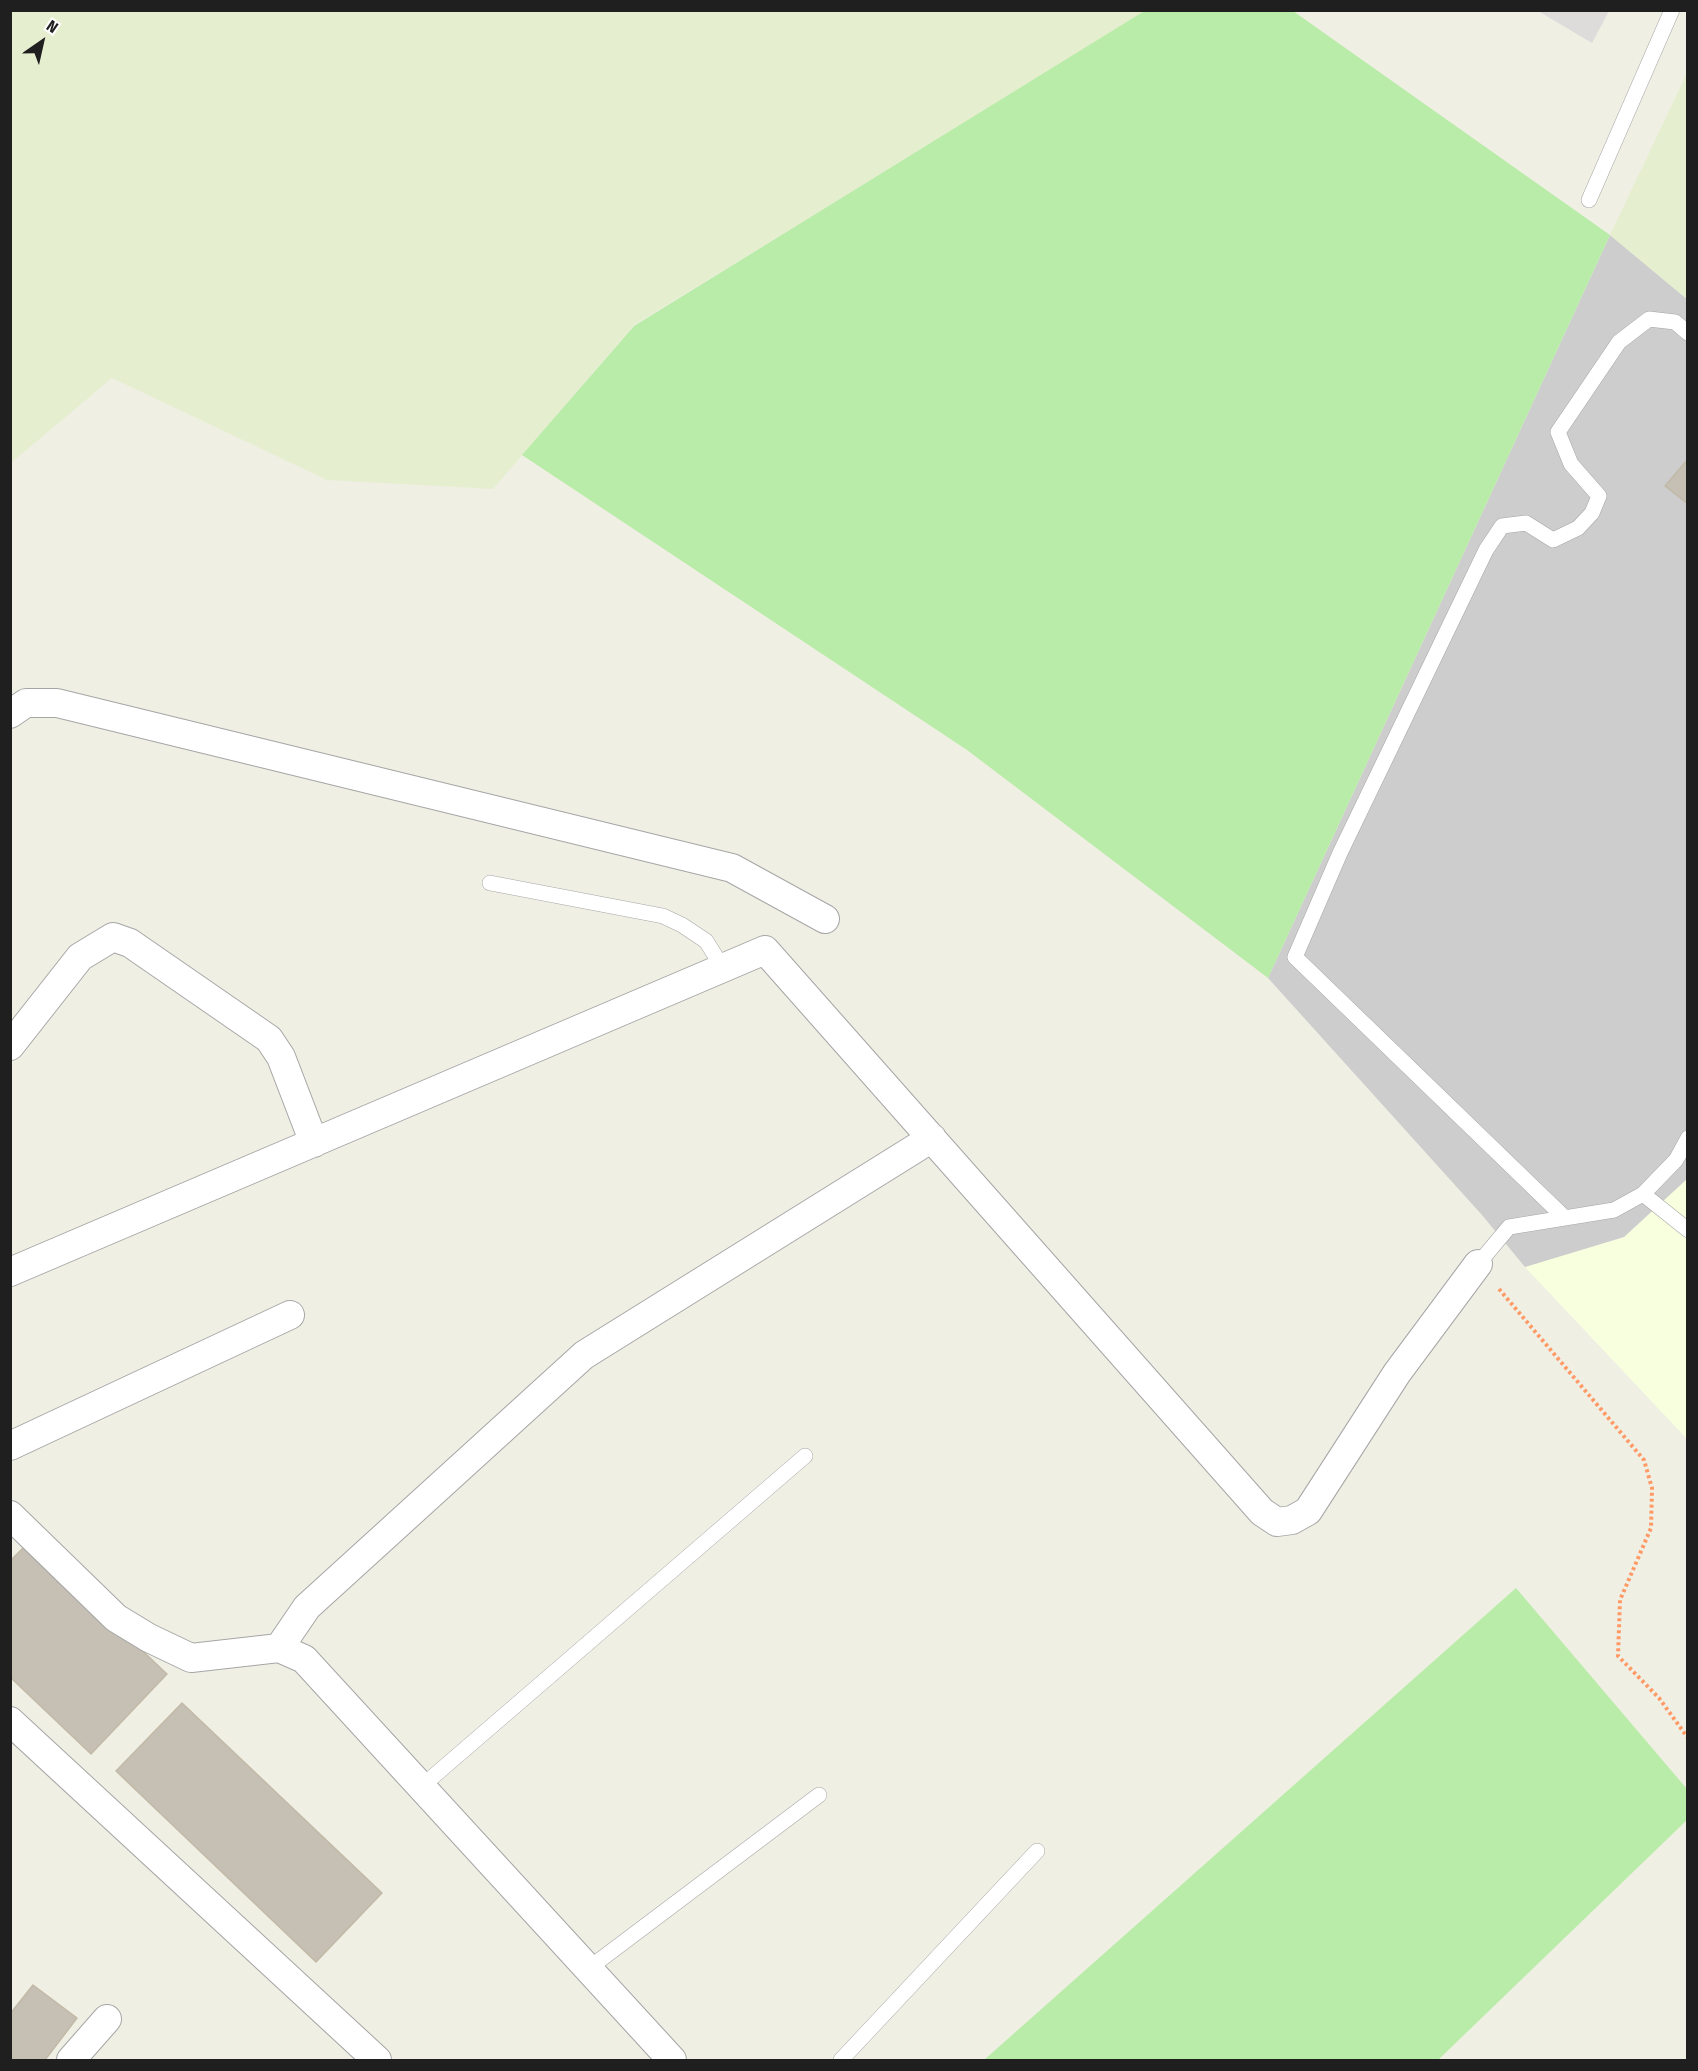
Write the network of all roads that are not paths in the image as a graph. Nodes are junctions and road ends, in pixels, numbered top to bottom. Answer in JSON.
{"nodes":[{"id":1,"x":1672,"y":10,"type":"edge"},
{"id":2,"x":1589,"y":200,"type":"dead end"},
{"id":3,"x":1688,"y":333,"type":"edge"},
{"id":4,"x":10,"y":714,"type":"edge"},
{"id":5,"x":490,"y":883,"type":"dead end"},
{"id":6,"x":825,"y":919,"type":"dead end"},
{"id":7,"x":723,"y":968,"type":"junction"},
{"id":8,"x":10,"y":1046,"type":"edge"},
{"id":9,"x":933,"y":1138,"type":"junction"},
{"id":10,"x":1688,"y":1138,"type":"edge"},
{"id":11,"x":314,"y":1143,"type":"junction"},
{"id":12,"x":1643,"y":1194,"type":"junction"},
{"id":13,"x":1565,"y":1218,"type":"junction"},
{"id":14,"x":1688,"y":1230,"type":"edge"},
{"id":15,"x":1478,"y":1264,"type":"joint"},
{"id":16,"x":10,"y":1272,"type":"edge"},
{"id":17,"x":290,"y":1315,"type":"dead end"},
{"id":18,"x":10,"y":1446,"type":"edge"},
{"id":19,"x":805,"y":1456,"type":"dead end"},
{"id":20,"x":10,"y":1515,"type":"edge"},
{"id":21,"x":279,"y":1648,"type":"junction"},
{"id":22,"x":10,"y":1721,"type":"edge"},
{"id":23,"x":422,"y":1787,"type":"junction"},
{"id":24,"x":819,"y":1796,"type":"dead end"},
{"id":25,"x":1037,"y":1851,"type":"dead end"},
{"id":26,"x":588,"y":1969,"type":"junction"},
{"id":27,"x":107,"y":2019,"type":"dead end"},
{"id":28,"x":71,"y":2061,"type":"edge"},
{"id":29,"x":377,"y":2061,"type":"edge"},
{"id":30,"x":672,"y":2061,"type":"edge"},
{"id":31,"x":840,"y":2061,"type":"edge"}],
"edges":[{"from":1,"to":2,"type":"lane"},
{"from":3,"to":13,"type":"lane"},
{"from":4,"to":6,"type":"street"},
{"from":5,"to":7,"type":"lane"},
{"from":7,"to":9,"type":"street"},
{"from":7,"to":11,"type":"street"},
{"from":8,"to":11,"type":"street"},
{"from":9,"to":15,"type":"street"},
{"from":9,"to":21,"type":"street"},
{"from":10,"to":12,"type":"lane"},
{"from":11,"to":16,"type":"street"},
{"from":12,"to":13,"type":"lane"},
{"from":12,"to":14,"type":"lane"},
{"from":13,"to":15,"type":"lane"},
{"from":17,"to":18,"type":"street"},
{"from":19,"to":23,"type":"lane"},
{"from":20,"to":21,"type":"street"},
{"from":21,"to":23,"type":"street"},
{"from":22,"to":29,"type":"street"},
{"from":23,"to":26,"type":"street"},
{"from":24,"to":26,"type":"lane"},
{"from":25,"to":31,"type":"lane"},
{"from":26,"to":30,"type":"street"},
{"from":27,"to":28,"type":"street"}]}
